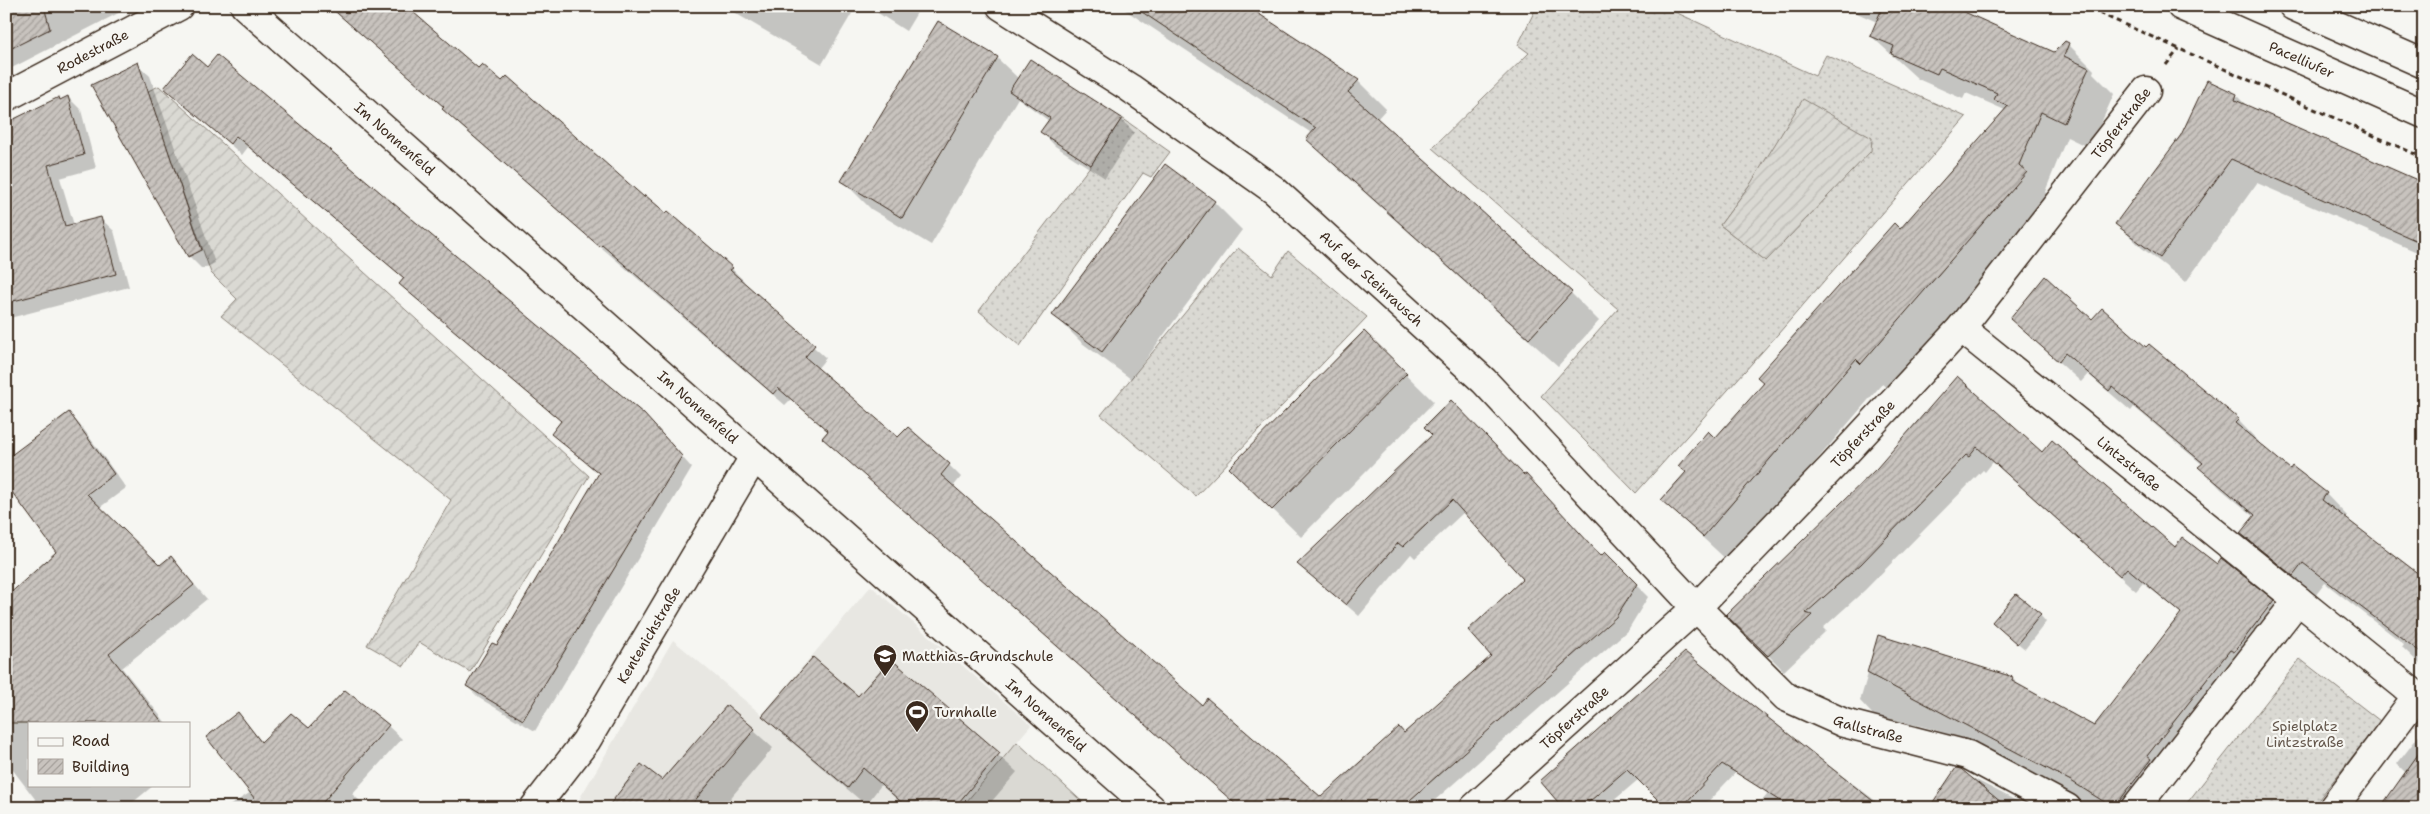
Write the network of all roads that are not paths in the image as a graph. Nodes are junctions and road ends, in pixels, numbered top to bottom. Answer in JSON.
{"nodes":[{"id":1,"x":179,"y":6,"type":"edge"},
{"id":2,"x":245,"y":6,"type":"edge"},
{"id":3,"x":1001,"y":6,"type":"edge"},
{"id":4,"x":2293,"y":6,"type":"edge"},
{"id":5,"x":2192,"y":11,"type":"edge"},
{"id":6,"x":2424,"y":64,"type":"edge"},
{"id":7,"x":2146,"y":90,"type":"road end"},
{"id":8,"x":6,"y":97,"type":"edge"},
{"id":9,"x":2424,"y":114,"type":"edge"},
{"id":10,"x":1961,"y":328,"type":"junction"},
{"id":11,"x":754,"y":457,"type":"junction"},
{"id":12,"x":2298,"y":600,"type":"junction"},
{"id":13,"x":1696,"y":607,"type":"junction"},
{"id":14,"x":534,"y":808,"type":"edge"},
{"id":15,"x":1150,"y":808,"type":"edge"},
{"id":16,"x":1474,"y":808,"type":"edge"},
{"id":17,"x":2067,"y":808,"type":"edge"},
{"id":18,"x":2135,"y":808,"type":"edge"},
{"id":19,"x":2333,"y":808,"type":"edge"}],
"edges":[{"from":1,"to":8,"type":"street","name":"Rodestraße"},
{"from":2,"to":11,"type":"street","name":"Im Nonnenfeld"},
{"from":3,"to":13,"type":"street","name":"Auf der Steinrausch"},
{"from":4,"to":6,"type":"street"},
{"from":5,"to":9,"type":"street","name":"Pacelliufer"},
{"from":7,"to":10,"type":"street","name":"Töpferstraße"},
{"from":10,"to":12,"type":"street","name":"Lintzstraße"},
{"from":10,"to":13,"type":"street","name":"Töpferstraße"},
{"from":11,"to":14,"type":"street","name":"Kentenichstraße"},
{"from":11,"to":15,"type":"street","name":"Im Nonnenfeld"},
{"from":12,"to":18,"type":"street"},
{"from":12,"to":19,"type":"street","name":"Lintzstraße"},
{"from":13,"to":16,"type":"street","name":"Töpferstraße"},
{"from":13,"to":17,"type":"street","name":"Gallstraße"}]}
